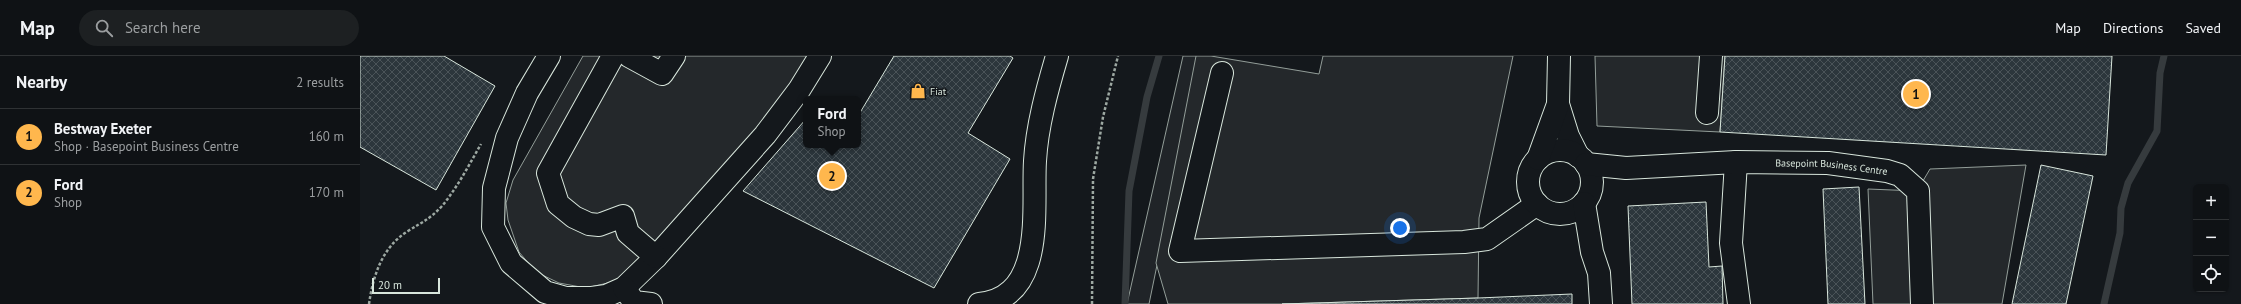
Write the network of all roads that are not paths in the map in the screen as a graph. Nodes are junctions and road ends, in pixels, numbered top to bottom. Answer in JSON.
{"nodes":[{"id":1,"x":548,"y":56,"type":"edge"},
{"id":2,"x":613,"y":56,"type":"edge"},
{"id":3,"x":629,"y":56,"type":"edge"},
{"id":4,"x":674,"y":56,"type":"edge"},
{"id":5,"x":820,"y":56,"type":"edge"},
{"id":6,"x":1057,"y":56,"type":"edge"},
{"id":7,"x":1559,"y":56,"type":"edge"},
{"id":8,"x":1710,"y":56,"type":"edge"},
{"id":9,"x":1222,"y":73,"type":"dead end"},
{"id":10,"x":1558,"y":104,"type":"junction"},
{"id":11,"x":1707,"y":113,"type":"dead end"},
{"id":12,"x":1538,"y":160,"type":"junction"},
{"id":13,"x":1582,"y":160,"type":"junction"},
{"id":14,"x":1736,"y":162,"type":"junction"},
{"id":15,"x":1626,"y":168,"type":"junction"},
{"id":16,"x":1588,"y":197,"type":"junction"},
{"id":17,"x":1537,"y":204,"type":"junction"},
{"id":18,"x":1559,"y":214,"type":"junction"},
{"id":19,"x":1592,"y":252,"type":"junction"},
{"id":20,"x":656,"y":257,"type":"junction"},
{"id":21,"x":624,"y":288,"type":"junction"},
{"id":22,"x":650,"y":304,"type":"edge"},
{"id":23,"x":979,"y":304,"type":"edge"},
{"id":24,"x":1601,"y":304,"type":"edge"},
{"id":25,"x":1739,"y":304,"type":"edge"},
{"id":26,"x":1922,"y":304,"type":"edge"}],
"edges":[{"from":1,"to":21,"type":"street"},
{"from":2,"to":20,"type":"street"},
{"from":3,"to":4,"type":"street"},
{"from":5,"to":20,"type":"street"},
{"from":6,"to":23,"type":"street"},
{"from":7,"to":10,"type":"street"},
{"from":8,"to":11,"type":"street"},
{"from":9,"to":17,"type":"street"},
{"from":10,"to":12,"type":"street"},
{"from":10,"to":13,"type":"street"},
{"from":12,"to":13,"type":"street"},
{"from":12,"to":17,"type":"street"},
{"from":13,"to":15,"type":"street"},
{"from":13,"to":16,"type":"street"},
{"from":14,"to":15,"type":"street","name":"Basepoint Business Centre"},
{"from":14,"to":25,"type":"street"},
{"from":14,"to":26,"type":"street","name":"Basepoint Business Centre"},
{"from":15,"to":16,"type":"street"},
{"from":16,"to":18,"type":"street"},
{"from":16,"to":19,"type":"street"},
{"from":17,"to":18,"type":"street"},
{"from":18,"to":19,"type":"street"},
{"from":19,"to":24,"type":"street"},
{"from":20,"to":21,"type":"street"},
{"from":21,"to":22,"type":"street"}]}
